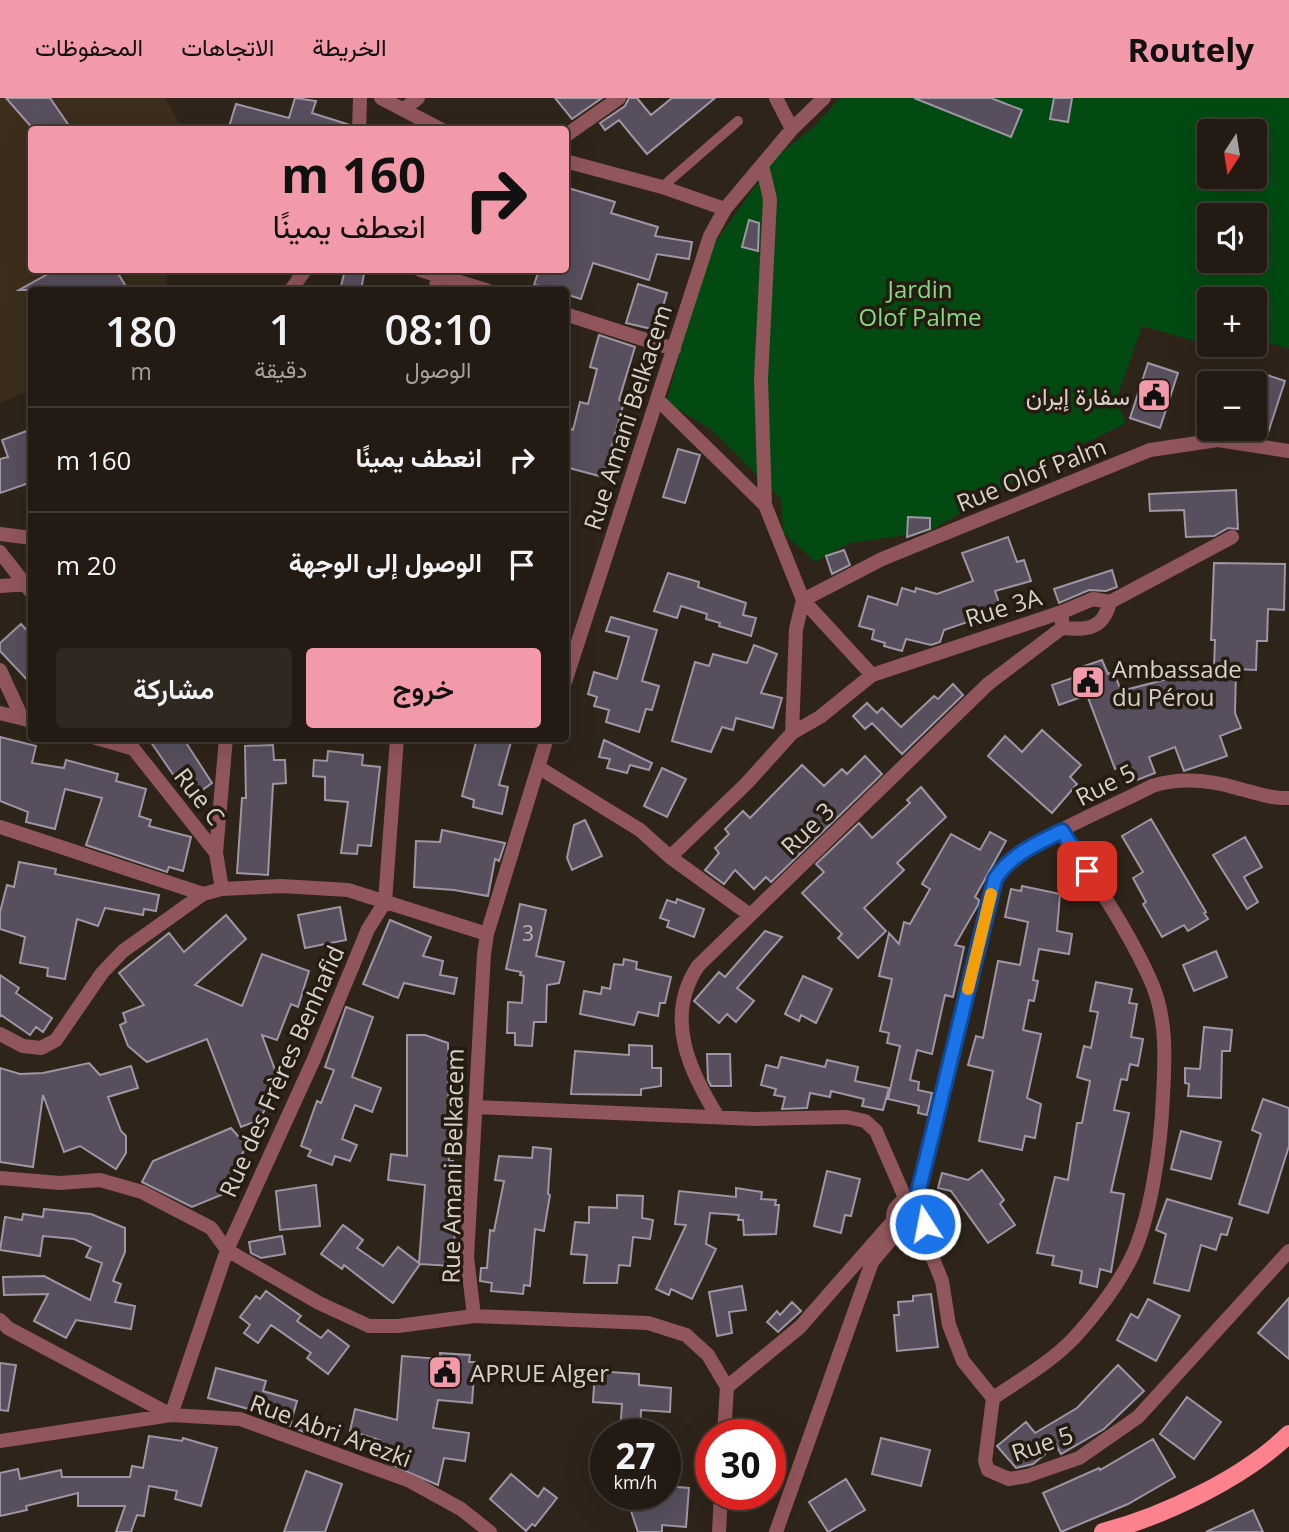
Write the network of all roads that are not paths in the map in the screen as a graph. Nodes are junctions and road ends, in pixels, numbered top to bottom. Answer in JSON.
{"nodes":[{"id":1,"x":360,"y":98,"type":"edge"},
{"id":2,"x":381,"y":98,"type":"edge"},
{"id":3,"x":418,"y":98,"type":"edge"},
{"id":4,"x":618,"y":98,"type":"edge"},
{"id":5,"x":776,"y":98,"type":"edge"},
{"id":6,"x":824,"y":98,"type":"edge"},
{"id":7,"x":403,"y":110,"type":"junction"},
{"id":8,"x":738,"y":121,"type":"dead end"},
{"id":9,"x":359,"y":126,"type":"edge"},
{"id":10,"x":434,"y":126,"type":"edge"},
{"id":11,"x":792,"y":129,"type":"junction"},
{"id":12,"x":569,"y":133,"type":"edge"},
{"id":13,"x":569,"y":162,"type":"edge"},
{"id":14,"x":762,"y":165,"type":"junction"},
{"id":15,"x":662,"y":187,"type":"junction"},
{"id":16,"x":725,"y":209,"type":"junction"},
{"id":17,"x":437,"y":283,"type":"edge"},
{"id":18,"x":465,"y":287,"type":"edge"},
{"id":19,"x":569,"y":315,"type":"edge"},
{"id":20,"x":674,"y":349,"type":"junction"},
{"id":21,"x":657,"y":399,"type":"junction"},
{"id":22,"x":1289,"y":451,"type":"edge"},
{"id":23,"x":765,"y":505,"type":"junction"},
{"id":24,"x":0,"y":534,"type":"edge"},
{"id":25,"x":1232,"y":537,"type":"dead end"},
{"id":26,"x":28,"y":538,"type":"edge"},
{"id":27,"x":0,"y":552,"type":"edge"},
{"id":28,"x":28,"y":585,"type":"edge"},
{"id":29,"x":0,"y":586,"type":"edge"},
{"id":30,"x":28,"y":586,"type":"edge"},
{"id":31,"x":803,"y":600,"type":"junction"},
{"id":32,"x":1110,"y":602,"type":"junction"},
{"id":33,"x":1062,"y":612,"type":"junction"},
{"id":34,"x":1062,"y":628,"type":"junction"},
{"id":35,"x":0,"y":670,"type":"edge"},
{"id":36,"x":569,"y":670,"type":"edge"},
{"id":37,"x":872,"y":675,"type":"junction"},
{"id":38,"x":0,"y":713,"type":"edge"},
{"id":39,"x":27,"y":719,"type":"edge"},
{"id":40,"x":792,"y":733,"type":"junction"},
{"id":41,"x":226,"y":742,"type":"edge"},
{"id":42,"x":397,"y":742,"type":"edge"},
{"id":43,"x":546,"y":742,"type":"edge"},
{"id":44,"x":128,"y":743,"type":"edge"},
{"id":45,"x":538,"y":767,"type":"junction"},
{"id":46,"x":1289,"y":798,"type":"edge"},
{"id":47,"x":0,"y":827,"type":"edge"},
{"id":48,"x":1062,"y":831,"type":"junction"},
{"id":49,"x":216,"y":853,"type":"junction"},
{"id":50,"x":670,"y":857,"type":"junction"},
{"id":51,"x":222,"y":889,"type":"junction"},
{"id":52,"x":204,"y":894,"type":"junction"},
{"id":53,"x":385,"y":902,"type":"junction"},
{"id":54,"x":750,"y":915,"type":"junction"},
{"id":55,"x":487,"y":934,"type":"junction"},
{"id":56,"x":0,"y":1034,"type":"edge"},
{"id":57,"x":476,"y":1107,"type":"junction"},
{"id":58,"x":718,"y":1117,"type":"junction"},
{"id":59,"x":0,"y":1178,"type":"edge"},
{"id":60,"x":911,"y":1201,"type":"junction"},
{"id":61,"x":896,"y":1225,"type":"junction"},
{"id":62,"x":921,"y":1229,"type":"junction"},
{"id":63,"x":228,"y":1250,"type":"junction"},
{"id":64,"x":1289,"y":1251,"type":"edge"},
{"id":65,"x":474,"y":1316,"type":"junction"},
{"id":66,"x":3,"y":1325,"type":"edge"},
{"id":67,"x":727,"y":1387,"type":"junction"},
{"id":68,"x":993,"y":1398,"type":"junction"},
{"id":69,"x":171,"y":1415,"type":"junction"},
{"id":70,"x":725,"y":1419,"type":"edge"},
{"id":71,"x":1287,"y":1439,"type":"edge"},
{"id":72,"x":0,"y":1441,"type":"edge"},
{"id":73,"x":720,"y":1510,"type":"edge"},
{"id":74,"x":490,"y":1532,"type":"edge"},
{"id":75,"x":719,"y":1532,"type":"edge"},
{"id":76,"x":776,"y":1532,"type":"edge"},
{"id":77,"x":1103,"y":1532,"type":"edge"}],
"edges":[{"from":1,"to":9,"type":"street"},
{"from":2,"to":7,"type":"street"},
{"from":3,"to":7,"type":"street"},
{"from":4,"to":12,"type":"street"},
{"from":5,"to":11,"type":"street"},
{"from":6,"to":11,"type":"street"},
{"from":7,"to":10,"type":"street"},
{"from":8,"to":15,"type":"lane"},
{"from":11,"to":14,"type":"street","name":"Rue Amani Belkacem"},
{"from":13,"to":15,"type":"street"},
{"from":14,"to":16,"type":"street","name":"Rue Amani Belkacem"},
{"from":14,"to":23,"type":"street"},
{"from":15,"to":16,"type":"street"},
{"from":16,"to":20,"type":"street","name":"Rue Amani Belkacem"},
{"from":17,"to":18,"type":"street"},
{"from":19,"to":20,"type":"street"},
{"from":20,"to":21,"type":"street","name":"Rue Amani Belkacem"},
{"from":21,"to":23,"type":"street"},
{"from":21,"to":36,"type":"street","name":"Rue Amani Belkacem"},
{"from":22,"to":31,"type":"street","name":"Rue Olof Palm"},
{"from":23,"to":31,"type":"street"},
{"from":24,"to":26,"type":"street"},
{"from":25,"to":32,"type":"street","name":"Rue 3A"},
{"from":27,"to":28,"type":"street"},
{"from":29,"to":30,"type":"street"},
{"from":31,"to":37,"type":"street"},
{"from":31,"to":40,"type":"street"},
{"from":32,"to":33,"type":"street","name":"Rue 3A"},
{"from":32,"to":34,"type":"street"},
{"from":33,"to":34,"type":"street"},
{"from":33,"to":37,"type":"street","name":"Rue 3A"},
{"from":34,"to":54,"type":"street","name":"Rue 3"},
{"from":35,"to":39,"type":"street"},
{"from":37,"to":40,"type":"street","name":"Rue 3A"},
{"from":38,"to":39,"type":"street"},
{"from":40,"to":50,"type":"street","name":"Rue 3A"},
{"from":41,"to":49,"type":"street"},
{"from":42,"to":53,"type":"street","name":"Rue des Frères Benhafid"},
{"from":43,"to":45,"type":"street","name":"Rue Amani Belkacem"},
{"from":44,"to":49,"type":"street","name":"Rue C"},
{"from":45,"to":50,"type":"street"},
{"from":45,"to":55,"type":"street","name":"Rue Amani Belkacem"},
{"from":46,"to":48,"type":"street","name":"Rue 5"},
{"from":47,"to":52,"type":"street"},
{"from":48,"to":60,"type":"street","name":"Rue 5"},
{"from":48,"to":68,"type":"street"},
{"from":49,"to":51,"type":"street","name":"Rue C"},
{"from":50,"to":54,"type":"street"},
{"from":51,"to":52,"type":"street"},
{"from":51,"to":53,"type":"street"},
{"from":52,"to":56,"type":"street"},
{"from":53,"to":55,"type":"street"},
{"from":53,"to":63,"type":"street","name":"Rue des Frères Benhafid"},
{"from":54,"to":58,"type":"street","name":"Rue 3"},
{"from":55,"to":57,"type":"street","name":"Rue Amani Belkacem"},
{"from":57,"to":58,"type":"street"},
{"from":57,"to":65,"type":"street","name":"Rue Amani Belkacem"},
{"from":58,"to":60,"type":"street"},
{"from":59,"to":63,"type":"street"},
{"from":60,"to":61,"type":"street"},
{"from":60,"to":62,"type":"street"},
{"from":61,"to":62,"type":"street"},
{"from":61,"to":67,"type":"street"},
{"from":61,"to":76,"type":"street"},
{"from":62,"to":68,"type":"street"},
{"from":63,"to":65,"type":"street"},
{"from":63,"to":69,"type":"street","name":"Rue des Frères Benhafid"},
{"from":64,"to":68,"type":"street","name":"Rue 5"},
{"from":65,"to":67,"type":"street","name":"Rue Amani Belkacem"},
{"from":66,"to":69,"type":"street","name":"Rue Abri Arezki"},
{"from":67,"to":70,"type":"street"},
{"from":69,"to":72,"type":"street"},
{"from":69,"to":74,"type":"street","name":"Rue Abri Arezki"},
{"from":71,"to":77,"type":"main road"},
{"from":73,"to":75,"type":"street"}]}
